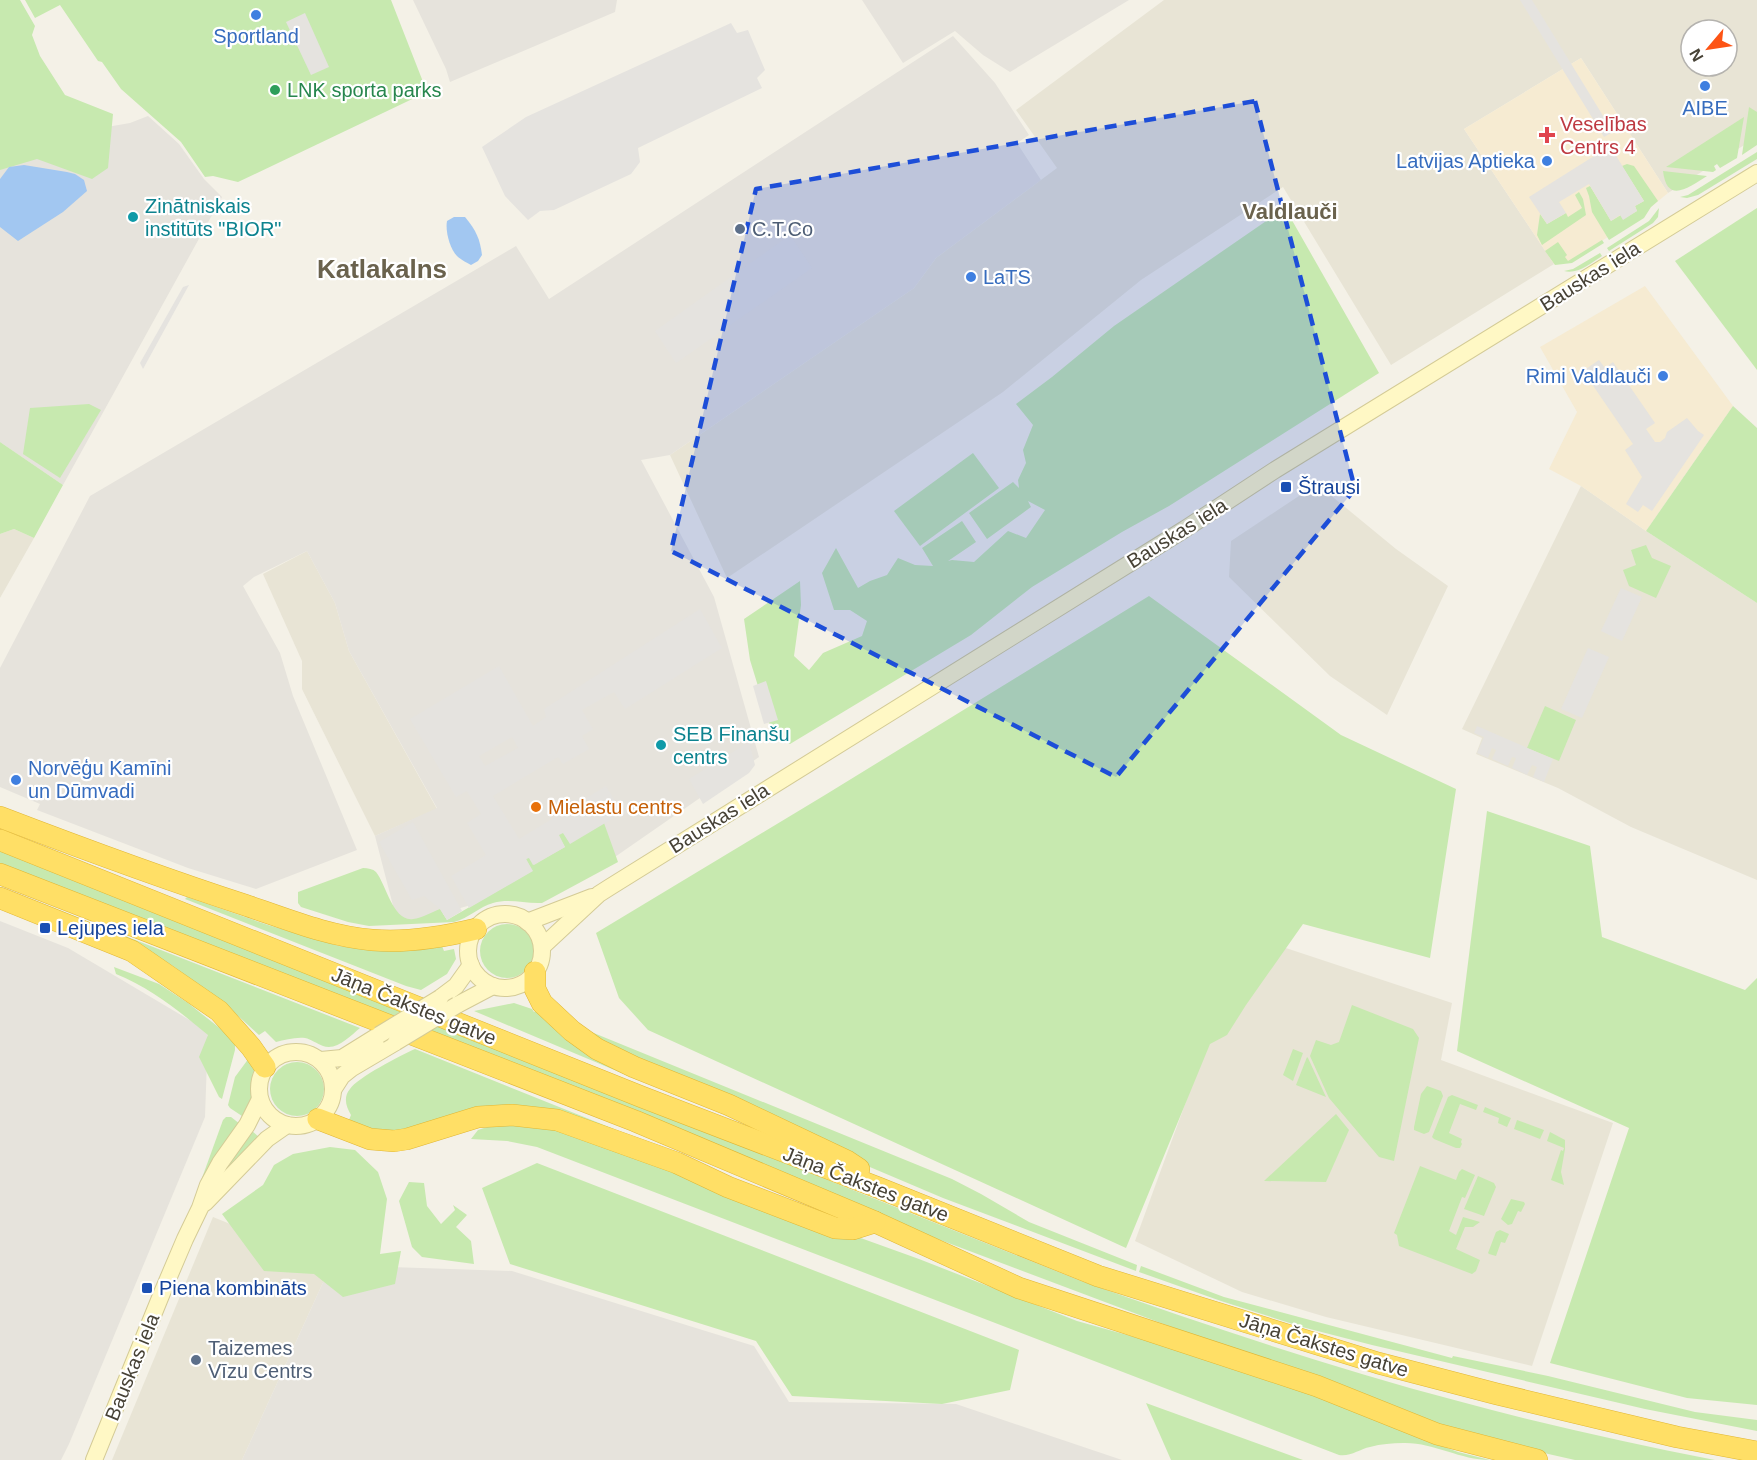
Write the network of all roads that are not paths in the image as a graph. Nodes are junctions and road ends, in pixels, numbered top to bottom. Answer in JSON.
{"nodes":[{"id":1,"x":1757,"y":172,"type":"edge"},
{"id":2,"x":0,"y":817,"type":"edge"},
{"id":3,"x":0,"y":840,"type":"edge"},
{"id":4,"x":0,"y":874,"type":"edge"},
{"id":5,"x":599,"y":894,"type":"junction"},
{"id":6,"x":0,"y":898,"type":"edge"},
{"id":7,"x":527,"y":922,"type":"junction"},
{"id":8,"x":476,"y":929,"type":"junction"},
{"id":9,"x":542,"y":947,"type":"junction"},
{"id":10,"x":471,"y":965,"type":"junction"},
{"id":11,"x":536,"y":972,"type":"junction"},
{"id":12,"x":493,"y":986,"type":"junction"},
{"id":13,"x":321,"y":1060,"type":"junction"},
{"id":14,"x":265,"y":1067,"type":"junction"},
{"id":15,"x":333,"y":1090,"type":"junction"},
{"id":16,"x":260,"y":1099,"type":"junction"},
{"id":17,"x":318,"y":1119,"type":"junction"},
{"id":18,"x":287,"y":1125,"type":"junction"},
{"id":19,"x":879,"y":1188,"type":"junction"},
{"id":20,"x":200,"y":1208,"type":"junction"},
{"id":21,"x":875,"y":1222,"type":"junction"},
{"id":22,"x":1757,"y":1452,"type":"edge"},
{"id":23,"x":94,"y":1460,"type":"edge"},
{"id":24,"x":1537,"y":1460,"type":"edge"}],
"edges":[{"from":1,"to":5,"type":"main road","name":"Bauskas iela"},
{"from":2,"to":8,"type":"highway"},
{"from":3,"to":19,"type":"highway","name":"Jāņa Čakstes gatve"},
{"from":4,"to":21,"type":"highway","name":"Jāņa Čakstes gatve"},
{"from":5,"to":7,"type":"main road","name":"Bauskas iela"},
{"from":5,"to":9,"type":"main road","name":"Bauskas iela"},
{"from":6,"to":14,"type":"highway"},
{"from":7,"to":8,"type":"main road"},
{"from":7,"to":9,"type":"main road"},
{"from":8,"to":10,"type":"main road"},
{"from":9,"to":11,"type":"main road"},
{"from":10,"to":12,"type":"main road"},
{"from":10,"to":13,"type":"main road","bridge":true},
{"from":11,"to":12,"type":"main road"},
{"from":11,"to":19,"type":"highway"},
{"from":12,"to":15,"type":"main road","bridge":true},
{"from":13,"to":14,"type":"main road"},
{"from":13,"to":15,"type":"main road"},
{"from":14,"to":16,"type":"main road"},
{"from":15,"to":17,"type":"main road"},
{"from":16,"to":18,"type":"main road"},
{"from":16,"to":20,"type":"main road"},
{"from":17,"to":18,"type":"main road"},
{"from":17,"to":21,"type":"highway"},
{"from":18,"to":20,"type":"main road"},
{"from":19,"to":22,"type":"highway","name":"Jāņa Čakstes gatve"},
{"from":20,"to":23,"type":"main road","name":"Bauskas iela"},
{"from":21,"to":24,"type":"highway","name":"Jāņa Čakstes gatve"}]}
